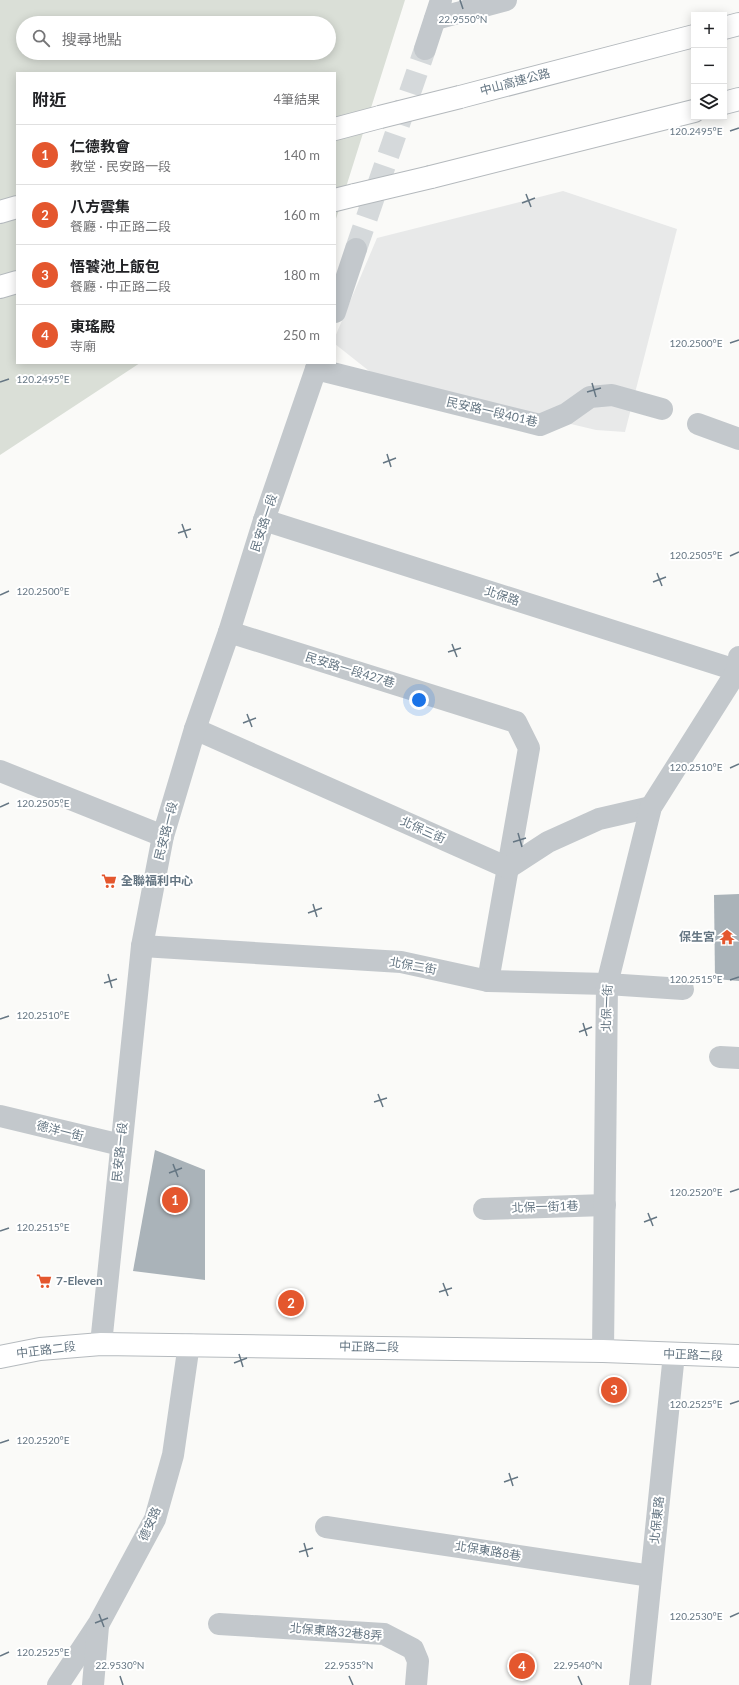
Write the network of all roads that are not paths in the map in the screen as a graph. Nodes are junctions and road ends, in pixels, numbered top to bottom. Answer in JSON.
{"nodes":[{"id":1,"x":506,"y":0,"type":"edge"},
{"id":2,"x":438,"y":9,"type":"edge"},
{"id":3,"x":739,"y":24,"type":"edge"},
{"id":4,"x":727,"y":27,"type":"edge"},
{"id":5,"x":691,"y":37,"type":"edge"},
{"id":6,"x":424,"y":49,"type":"tunnel mouth"},
{"id":7,"x":739,"y":99,"type":"edge"},
{"id":8,"x":727,"y":102,"type":"edge"},
{"id":9,"x":691,"y":112,"type":"edge"},
{"id":10,"x":336,"y":128,"type":"edge"},
{"id":11,"x":345,"y":198,"type":"edge"},
{"id":12,"x":16,"y":207,"type":"edge"},
{"id":13,"x":0,"y":212,"type":"edge"},
{"id":14,"x":356,"y":249,"type":"tunnel mouth"},
{"id":15,"x":16,"y":282,"type":"edge"},
{"id":16,"x":0,"y":287,"type":"edge"},
{"id":17,"x":336,"y":309,"type":"edge"},
{"id":18,"x":317,"y":366,"type":"edge"},
{"id":19,"x":662,"y":409,"type":"dead end"},
{"id":20,"x":698,"y":424,"type":"dead end"},
{"id":21,"x":739,"y":439,"type":"edge"},
{"id":22,"x":264,"y":520,"type":"junction"},
{"id":23,"x":229,"y":632,"type":"junction"},
{"id":24,"x":738,"y":666,"type":"edge"},
{"id":25,"x":195,"y":729,"type":"junction"},
{"id":26,"x":0,"y":771,"type":"edge"},
{"id":27,"x":651,"y":806,"type":"junction"},
{"id":28,"x":163,"y":836,"type":"junction"},
{"id":29,"x":508,"y":868,"type":"junction"},
{"id":30,"x":142,"y":946,"type":"junction"},
{"id":31,"x":488,"y":981,"type":"junction"},
{"id":32,"x":607,"y":984,"type":"junction"},
{"id":33,"x":683,"y":989,"type":"dead end"},
{"id":34,"x":0,"y":1116,"type":"edge"},
{"id":35,"x":121,"y":1145,"type":"junction"},
{"id":36,"x":605,"y":1205,"type":"junction"},
{"id":37,"x":484,"y":1210,"type":"dead end"},
{"id":38,"x":101,"y":1344,"type":"junction"},
{"id":39,"x":189,"y":1344,"type":"junction"},
{"id":40,"x":603,"y":1351,"type":"junction"},
{"id":41,"x":674,"y":1354,"type":"junction"},
{"id":42,"x":0,"y":1356,"type":"edge"},
{"id":43,"x":739,"y":1356,"type":"edge"},
{"id":44,"x":326,"y":1527,"type":"dead end"},
{"id":45,"x":651,"y":1576,"type":"junction"},
{"id":46,"x":98,"y":1623,"type":"junction"},
{"id":47,"x":219,"y":1624,"type":"dead end"},
{"id":48,"x":58,"y":1685,"type":"edge"},
{"id":49,"x":93,"y":1685,"type":"edge"},
{"id":50,"x":416,"y":1685,"type":"edge"},
{"id":51,"x":640,"y":1685,"type":"edge"}],
"edges":[{"from":1,"to":2,"type":"street"},
{"from":2,"to":6,"type":"street"},
{"from":3,"to":4,"type":"main road"},
{"from":5,"to":10,"type":"main road","name":"中山高速公路","bridge":true},
{"from":7,"to":8,"type":"main road"},
{"from":9,"to":11,"type":"main road","bridge":true},
{"from":12,"to":13,"type":"main road"},
{"from":14,"to":17,"type":"street"},
{"from":15,"to":16,"type":"main road"},
{"from":18,"to":19,"type":"street","name":"民安路一段401巷"},
{"from":18,"to":22,"type":"street","name":"民安路一段"},
{"from":20,"to":21,"type":"street"},
{"from":22,"to":23,"type":"street","name":"民安路一段"},
{"from":22,"to":24,"type":"street","name":"北保路"},
{"from":23,"to":25,"type":"street","name":"民安路一段"},
{"from":23,"to":29,"type":"street","name":"民安路一段427巷"},
{"from":24,"to":27,"type":"street","name":"北保一街"},
{"from":25,"to":28,"type":"street","name":"民安路一段"},
{"from":25,"to":29,"type":"street","name":"北保三街"},
{"from":26,"to":28,"type":"street"},
{"from":27,"to":29,"type":"street"},
{"from":27,"to":32,"type":"street","name":"北保一街"},
{"from":28,"to":30,"type":"street","name":"民安路一段"},
{"from":29,"to":31,"type":"street","name":"民安路一段427巷"},
{"from":30,"to":31,"type":"street","name":"北保二街"},
{"from":30,"to":35,"type":"street","name":"民安路一段"},
{"from":31,"to":32,"type":"street","name":"北保二街"},
{"from":32,"to":33,"type":"street","name":"北保二街"},
{"from":32,"to":36,"type":"street","name":"北保一街"},
{"from":34,"to":35,"type":"street","name":"德洋一街"},
{"from":35,"to":38,"type":"street","name":"民安路一段"},
{"from":36,"to":37,"type":"street","name":"北保一街1巷"},
{"from":36,"to":40,"type":"street","name":"北保一街"},
{"from":38,"to":39,"type":"main road","name":"中正路二段"},
{"from":38,"to":42,"type":"main road","name":"中正路二段"},
{"from":39,"to":40,"type":"main road","name":"中正路二段"},
{"from":39,"to":46,"type":"street","name":"德安路"},
{"from":40,"to":41,"type":"main road","name":"中正路二段"},
{"from":41,"to":43,"type":"main road","name":"中正路二段"},
{"from":41,"to":45,"type":"street","name":"北保東路"},
{"from":44,"to":45,"type":"street","name":"北保東路8巷"},
{"from":45,"to":51,"type":"street","name":"北保東路"},
{"from":46,"to":48,"type":"street","name":"德安路"},
{"from":46,"to":49,"type":"street"},
{"from":47,"to":50,"type":"street","name":"北保東路32巷8弄"}]}
